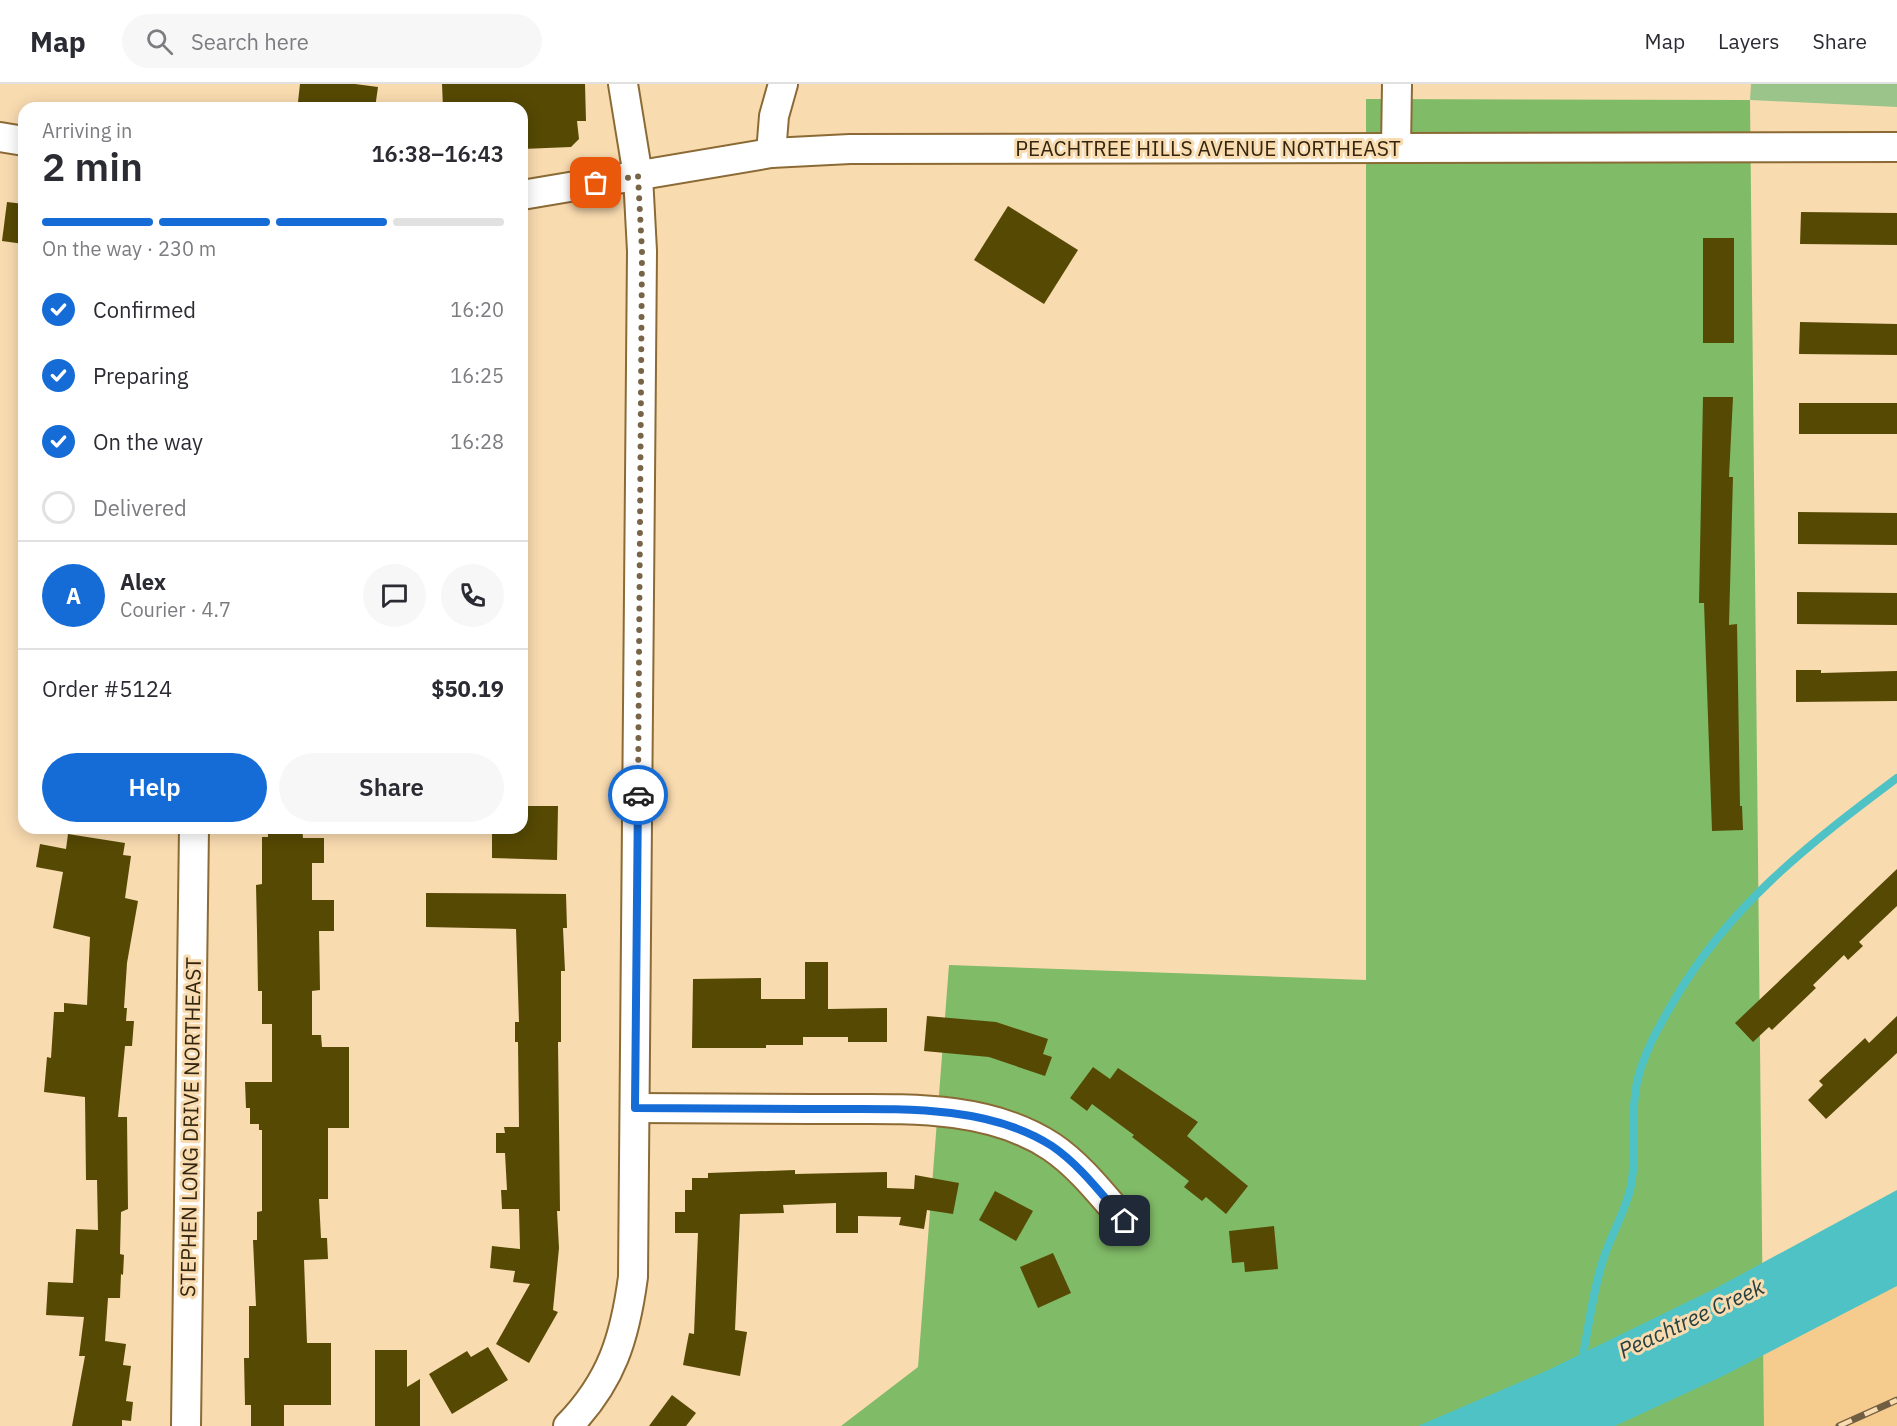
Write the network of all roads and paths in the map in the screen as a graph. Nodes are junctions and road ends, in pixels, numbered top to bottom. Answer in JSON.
{"nodes":[{"id":1,"x":623,"y":84,"type":"edge"},
{"id":2,"x":783,"y":84,"type":"edge"},
{"id":3,"x":1396,"y":84,"type":"edge"},
{"id":4,"x":0,"y":137,"type":"edge"},
{"id":5,"x":18,"y":140,"type":"edge"},
{"id":6,"x":1897,"y":147,"type":"edge"},
{"id":7,"x":1396,"y":148,"type":"junction"},
{"id":8,"x":771,"y":153,"type":"junction"},
{"id":9,"x":638,"y":176,"type":"junction"},
{"id":10,"x":528,"y":194,"type":"edge"},
{"id":11,"x":194,"y":834,"type":"edge"},
{"id":12,"x":635,"y":1108,"type":"junction"},
{"id":13,"x":1125,"y":1221,"type":"dead end"},
{"id":14,"x":186,"y":1426,"type":"edge"},
{"id":15,"x":568,"y":1426,"type":"edge"}],
"edges":[{"from":1,"to":9,"type":"street"},
{"from":2,"to":8,"type":"street"},
{"from":3,"to":7,"type":"street"},
{"from":4,"to":5,"type":"street"},
{"from":6,"to":7,"type":"street","name":"PEACHTREE HILLS AVENUE NORTHEAST"},
{"from":7,"to":8,"type":"street","name":"PEACHTREE HILLS AVENUE NORTHEAST"},
{"from":8,"to":9,"type":"street","name":"PEACHTREE HILLS AVENUE NORTHEAST"},
{"from":9,"to":10,"type":"street","name":"PEACHTREE HILLS AVENUE NORTHEAST"},
{"from":9,"to":12,"type":"street"},
{"from":11,"to":14,"type":"street","name":"STEPHEN LONG DRIVE NORTHEAST"},
{"from":12,"to":13,"type":"street"},
{"from":12,"to":15,"type":"street"}]}
